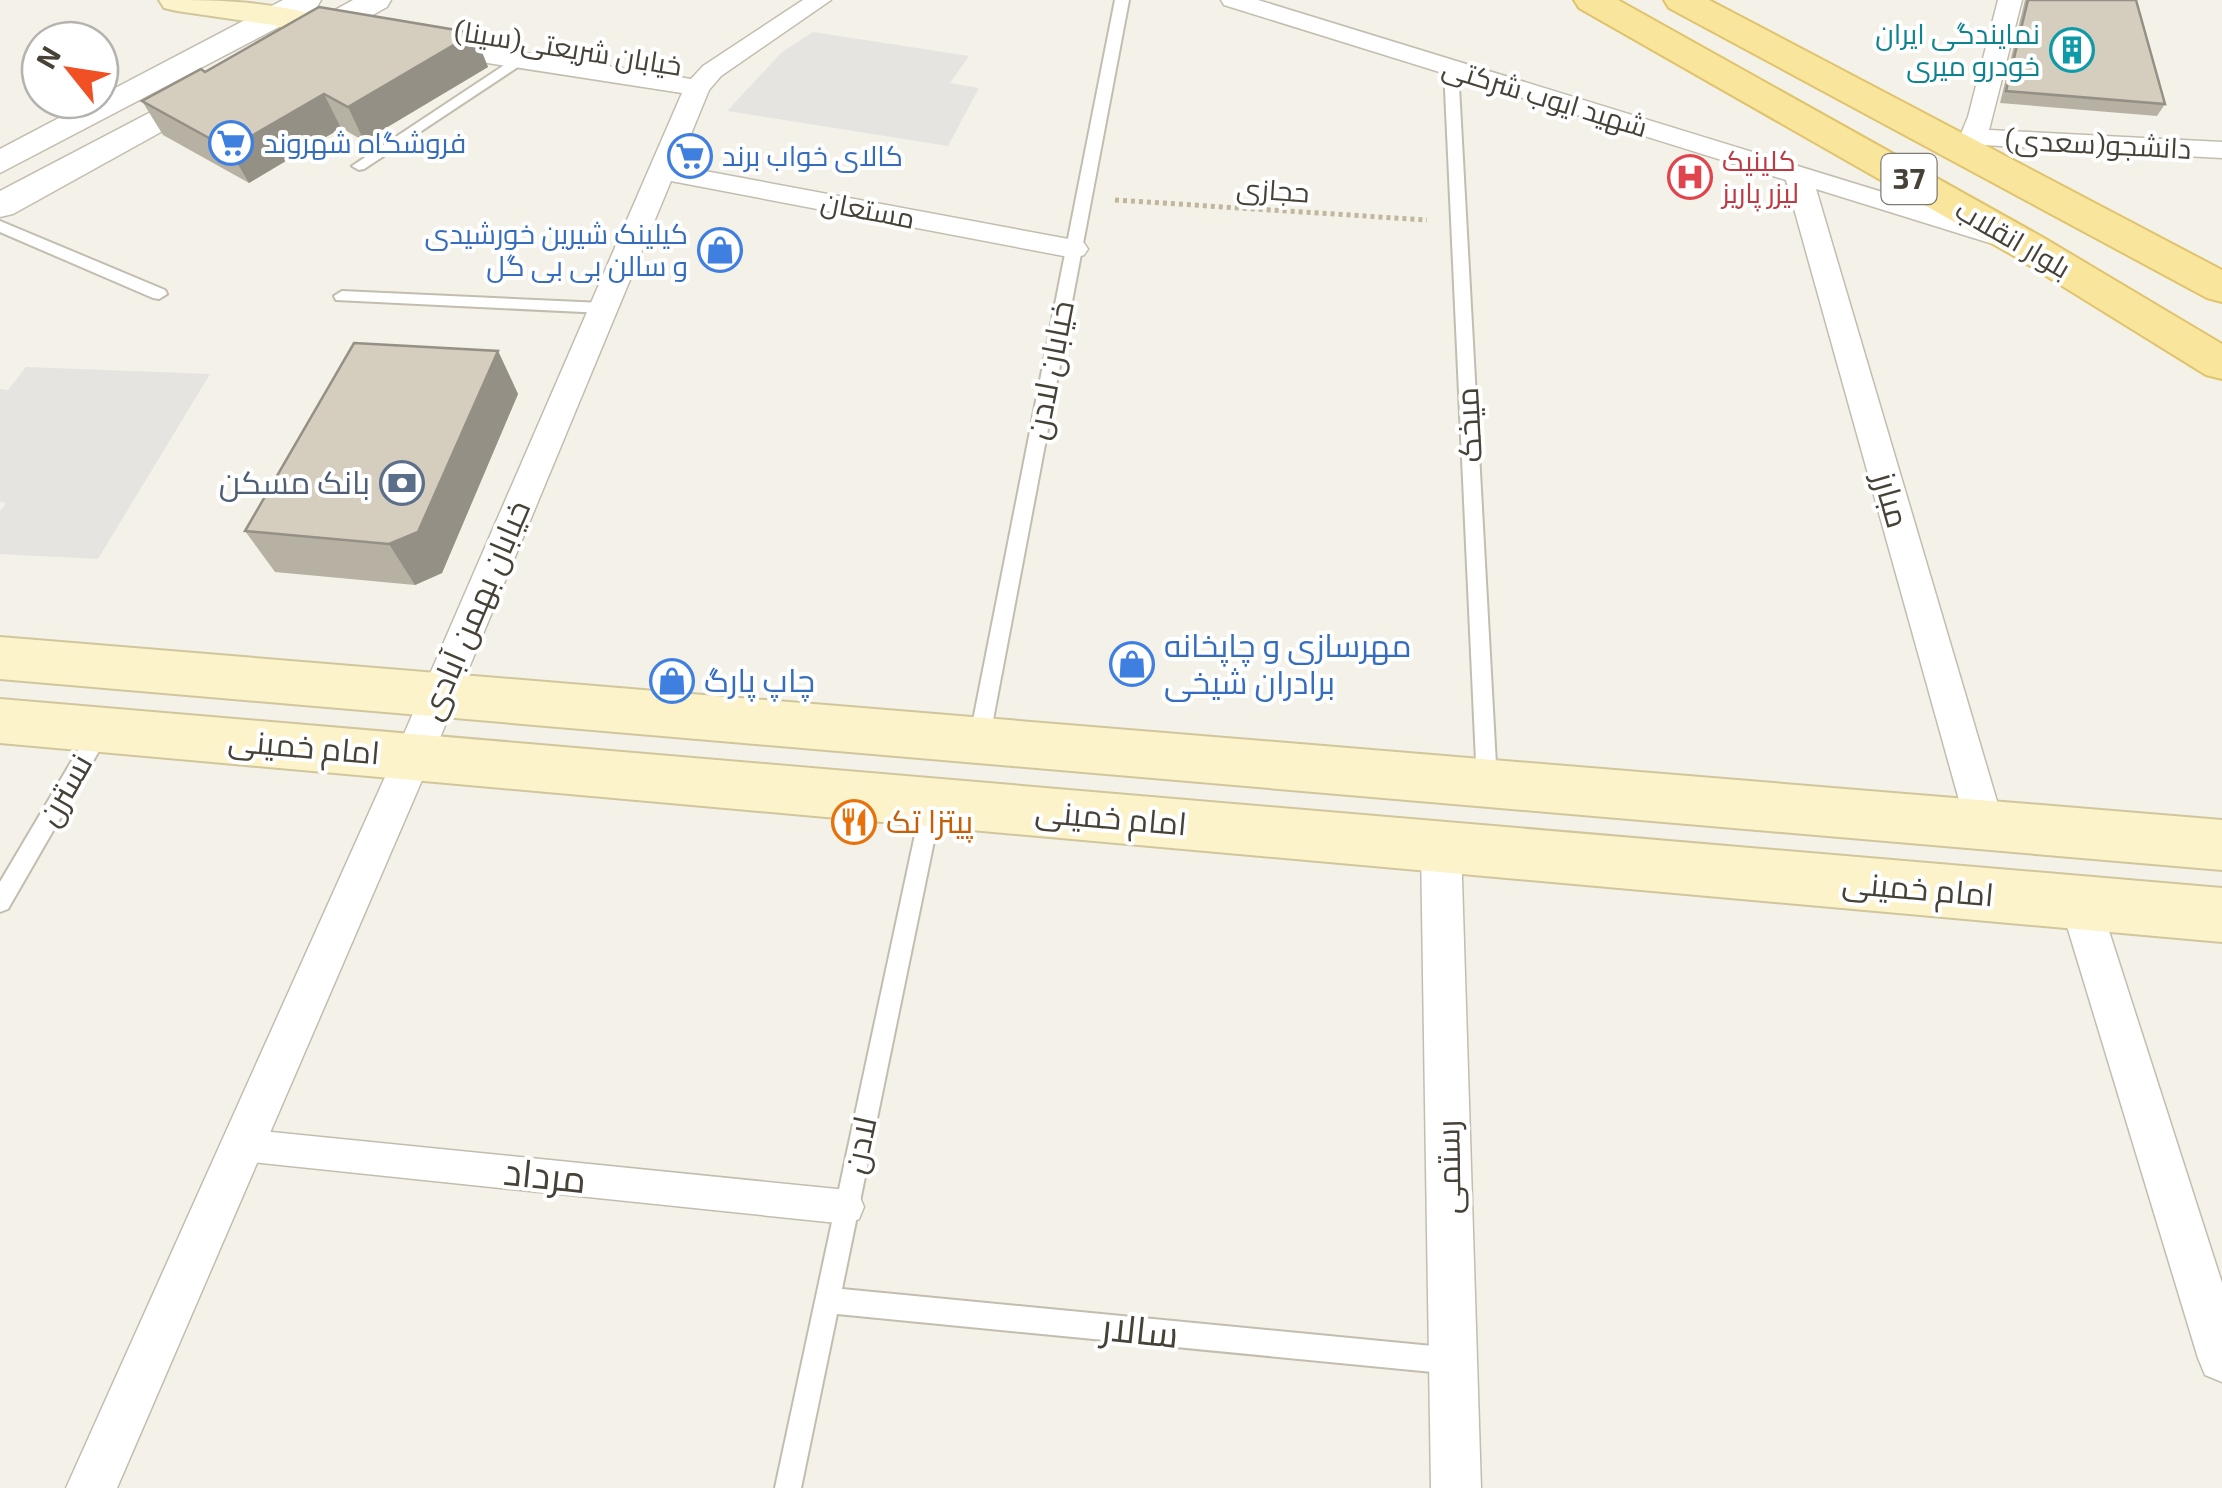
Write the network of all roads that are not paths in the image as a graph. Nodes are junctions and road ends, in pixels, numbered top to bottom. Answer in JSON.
{"nodes":[{"id":1,"x":177,"y":0,"type":"edge"},
{"id":2,"x":820,"y":0,"type":"edge"},
{"id":3,"x":1122,"y":0,"type":"edge"},
{"id":4,"x":1232,"y":0,"type":"edge"},
{"id":5,"x":1592,"y":0,"type":"edge"},
{"id":6,"x":1682,"y":0,"type":"edge"},
{"id":7,"x":2010,"y":0,"type":"edge"},
{"id":8,"x":344,"y":17,"type":"edge"},
{"id":9,"x":428,"y":25,"type":"edge"},
{"id":10,"x":274,"y":57,"type":"edge"},
{"id":11,"x":520,"y":61,"type":"junction"},
{"id":12,"x":1451,"y":68,"type":"junction"},
{"id":13,"x":240,"y":75,"type":"edge"},
{"id":14,"x":705,"y":80,"type":"junction"},
{"id":15,"x":2222,"y":130,"type":"edge"},
{"id":16,"x":1974,"y":136,"type":"junction"},
{"id":17,"x":2222,"y":150,"type":"edge"},
{"id":18,"x":0,"y":163,"type":"edge"},
{"id":19,"x":359,"y":166,"type":"dead end"},
{"id":20,"x":662,"y":171,"type":"junction"},
{"id":21,"x":1798,"y":175,"type":"junction"},
{"id":22,"x":0,"y":206,"type":"edge"},
{"id":23,"x":0,"y":226,"type":"edge"},
{"id":24,"x":2030,"y":247,"type":"junction"},
{"id":25,"x":1074,"y":250,"type":"junction"},
{"id":26,"x":2212,"y":285,"type":"edge"},
{"id":27,"x":160,"y":294,"type":"dead end"},
{"id":28,"x":342,"y":296,"type":"dead end"},
{"id":29,"x":603,"y":308,"type":"junction"},
{"id":30,"x":2222,"y":364,"type":"edge"},
{"id":31,"x":0,"y":658,"type":"edge"},
{"id":32,"x":438,"y":695,"type":"junction"},
{"id":33,"x":0,"y":721,"type":"edge"},
{"id":34,"x":100,"y":730,"type":"junction"},
{"id":35,"x":979,"y":741,"type":"junction"},
{"id":36,"x":412,"y":757,"type":"junction"},
{"id":37,"x":1487,"y":783,"type":"junction"},
{"id":38,"x":932,"y":802,"type":"junction"},
{"id":39,"x":1985,"y":825,"type":"junction"},
{"id":40,"x":2222,"y":845,"type":"edge"},
{"id":41,"x":1441,"y":846,"type":"junction"},
{"id":42,"x":0,"y":902,"type":"edge"},
{"id":43,"x":2080,"y":903,"type":"junction"},
{"id":44,"x":2222,"y":916,"type":"edge"},
{"id":45,"x":242,"y":1145,"type":"junction"},
{"id":46,"x":847,"y":1207,"type":"junction"},
{"id":47,"x":828,"y":1300,"type":"junction"},
{"id":48,"x":2222,"y":1358,"type":"edge"},
{"id":49,"x":1453,"y":1361,"type":"junction"},
{"id":50,"x":91,"y":1488,"type":"edge"},
{"id":51,"x":788,"y":1488,"type":"edge"},
{"id":52,"x":1456,"y":1488,"type":"edge"}],
"edges":[{"from":1,"to":8,"type":"main road","name":"خیابان شریعتی(سینا)"},
{"from":2,"to":14,"type":"street"},
{"from":3,"to":25,"type":"lane","name":"خیابان لادن"},
{"from":4,"to":12,"type":"street","name":"شهید ایوب شرکتی"},
{"from":5,"to":24,"type":"main road","name":"بلوار انقلاب","number":"37"},
{"from":6,"to":16,"type":"main road","name":"بلوار انقلاب","number":"37"},
{"from":7,"to":16,"type":"street"},
{"from":8,"to":10,"type":"street"},
{"from":8,"to":11,"type":"street","name":"خیابان شریعتی(سینا)"},
{"from":8,"to":18,"type":"street"},
{"from":9,"to":14,"type":"street","name":"خیابان شریعتی(سینا)"},
{"from":11,"to":14,"type":"street","name":"خیابان شریعتی(سینا)"},
{"from":11,"to":19,"type":"lane"},
{"from":12,"to":21,"type":"street","name":"شهید ایوب شرکتی"},
{"from":12,"to":37,"type":"lane","name":"میخک"},
{"from":13,"to":22,"type":"street"},
{"from":14,"to":20,"type":"street","name":"خیابان بهمن آبادی"},
{"from":15,"to":16,"type":"street","name":"دانشجو(سعدی)"},
{"from":16,"to":17,"type":"street","name":"دانشجو(سعدی)"},
{"from":16,"to":26,"type":"main road","name":"بلوار انقلاب","number":"37"},
{"from":20,"to":25,"type":"street","name":"مستعان"},
{"from":20,"to":29,"type":"street","name":"خیابان بهمن آبادی"},
{"from":21,"to":24,"type":"street","name":"شهید ایوب شرکتی"},
{"from":21,"to":39,"type":"street","name":"مبارز"},
{"from":23,"to":27,"type":"lane"},
{"from":24,"to":30,"type":"main road","name":"بلوار انقلاب","number":"37"},
{"from":25,"to":35,"type":"lane","name":"خیابان لادن"},
{"from":28,"to":29,"type":"lane"},
{"from":29,"to":32,"type":"street","name":"خیابان بهمن آبادی"},
{"from":31,"to":32,"type":"main road","name":"امام خمینی"},
{"from":32,"to":35,"type":"main road","name":"امام خمینی"},
{"from":32,"to":36,"type":"street","name":"خیابان بهمن آبادی"},
{"from":33,"to":34,"type":"main road","name":"امام خمینی"},
{"from":34,"to":36,"type":"main road","name":"امام خمینی"},
{"from":34,"to":42,"type":"lane","name":"نسترن"},
{"from":35,"to":37,"type":"main road","name":"امام خمینی"},
{"from":36,"to":38,"type":"main road","name":"امام خمینی"},
{"from":36,"to":45,"type":"street","name":"خیابان بهمن آبادی"},
{"from":37,"to":39,"type":"main road","name":"امام خمینی"},
{"from":38,"to":41,"type":"main road","name":"امام خمینی"},
{"from":38,"to":46,"type":"lane","name":"لادن"},
{"from":39,"to":40,"type":"main road","name":"امام خمینی"},
{"from":41,"to":43,"type":"main road","name":"امام خمینی"},
{"from":41,"to":49,"type":"street","name":"رستمی"},
{"from":43,"to":44,"type":"main road","name":"امام خمینی"},
{"from":43,"to":48,"type":"street"},
{"from":45,"to":46,"type":"street","name":"مرداد"},
{"from":45,"to":50,"type":"street","name":"خیابان بهمن آبادی"},
{"from":46,"to":47,"type":"lane","name":"لادن"},
{"from":47,"to":49,"type":"lane","name":"سالار"},
{"from":47,"to":51,"type":"lane","name":"لادن"},
{"from":49,"to":52,"type":"street","name":"رستمی"}]}
